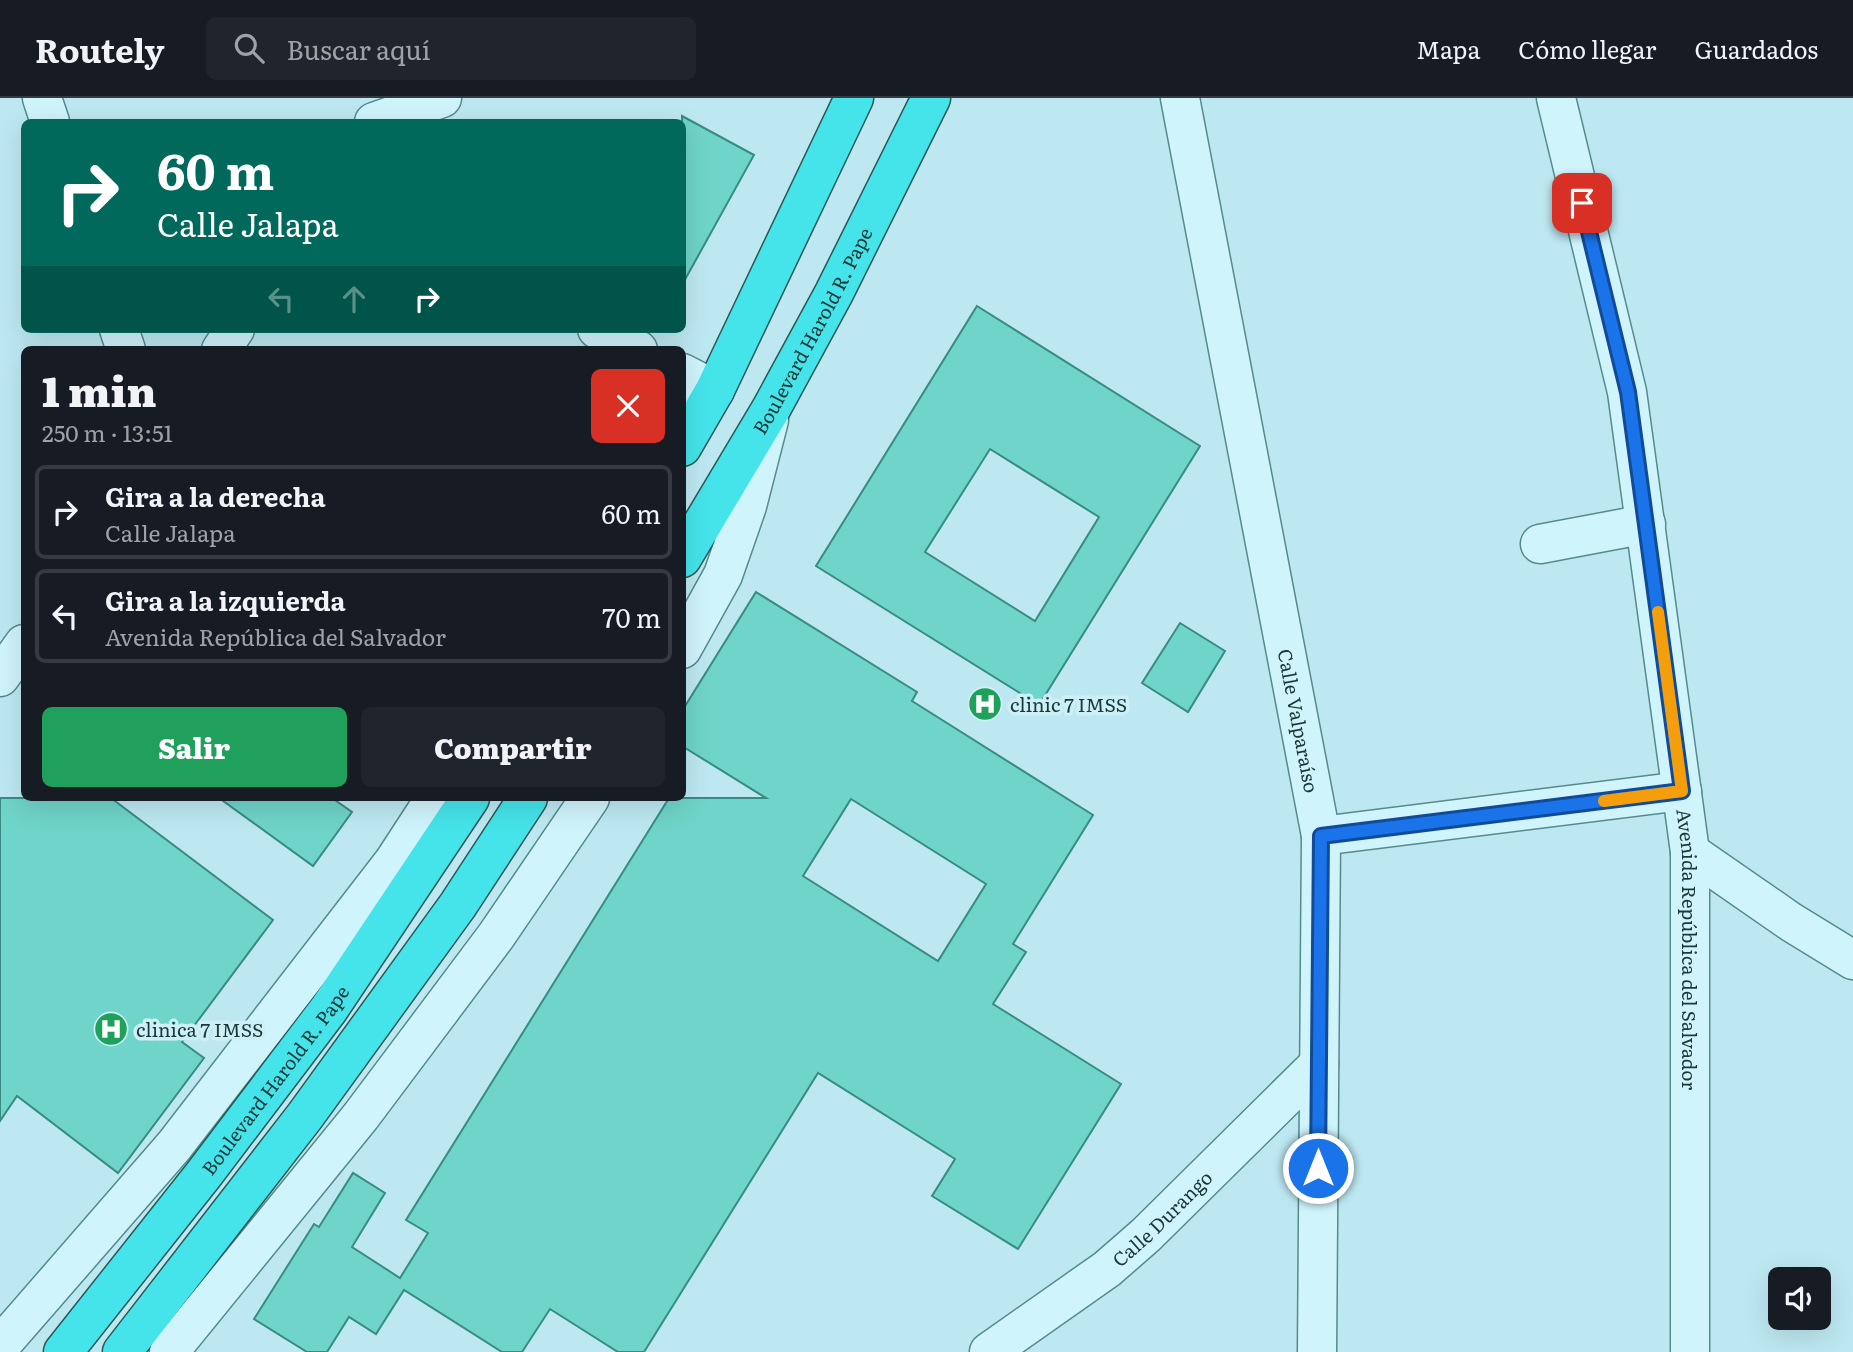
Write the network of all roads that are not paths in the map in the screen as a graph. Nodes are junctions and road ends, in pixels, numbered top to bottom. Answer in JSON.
{"nodes":[{"id":1,"x":42,"y":98,"type":"edge"},
{"id":2,"x":442,"y":98,"type":"edge"},
{"id":3,"x":854,"y":98,"type":"edge"},
{"id":4,"x":931,"y":98,"type":"edge"},
{"id":5,"x":1180,"y":98,"type":"edge"},
{"id":6,"x":1556,"y":98,"type":"edge"},
{"id":7,"x":49,"y":119,"type":"edge"},
{"id":8,"x":382,"y":119,"type":"edge"},
{"id":9,"x":605,"y":333,"type":"edge"},
{"id":10,"x":630,"y":346,"type":"edge"},
{"id":11,"x":699,"y":382,"type":"edge"},
{"id":12,"x":771,"y":410,"type":"junction"},
{"id":13,"x":686,"y":418,"type":"edge"},
{"id":14,"x":686,"y":432,"type":"edge"},
{"id":15,"x":1646,"y":524,"type":"junction"},
{"id":16,"x":1540,"y":544,"type":"dead end"},
{"id":17,"x":686,"y":551,"type":"edge"},
{"id":18,"x":16,"y":640,"type":"edge"},
{"id":19,"x":686,"y":642,"type":"edge"},
{"id":20,"x":0,"y":677,"type":"edge"},
{"id":21,"x":1682,"y":791,"type":"junction"},
{"id":22,"x":433,"y":801,"type":"edge"},
{"id":23,"x":468,"y":801,"type":"edge"},
{"id":24,"x":526,"y":801,"type":"edge"},
{"id":25,"x":588,"y":801,"type":"edge"},
{"id":26,"x":1321,"y":836,"type":"junction"},
{"id":27,"x":1690,"y":852,"type":"junction"},
{"id":28,"x":1853,"y":960,"type":"edge"},
{"id":29,"x":1319,"y":1064,"type":"junction"},
{"id":30,"x":6,"y":1343,"type":"edge"},
{"id":31,"x":63,"y":1352,"type":"edge"},
{"id":32,"x":122,"y":1352,"type":"edge"},
{"id":33,"x":169,"y":1352,"type":"edge"},
{"id":34,"x":989,"y":1352,"type":"edge"},
{"id":35,"x":1317,"y":1352,"type":"edge"},
{"id":36,"x":1690,"y":1352,"type":"edge"}],
"edges":[{"from":1,"to":7,"type":"street"},
{"from":2,"to":8,"type":"street"},
{"from":3,"to":11,"type":"highway"},
{"from":4,"to":12,"type":"highway","name":"Boulevard Harold R. Pape"},
{"from":5,"to":26,"type":"street","name":"Calle Valparaíso"},
{"from":6,"to":15,"type":"street","name":"Avenida República del Salvador"},
{"from":9,"to":10,"type":"street"},
{"from":11,"to":13,"type":"street"},
{"from":11,"to":14,"type":"highway"},
{"from":12,"to":17,"type":"highway","name":"Boulevard Harold R. Pape"},
{"from":12,"to":19,"type":"street"},
{"from":15,"to":16,"type":"street"},
{"from":15,"to":21,"type":"street","name":"Avenida República del Salvador"},
{"from":18,"to":20,"type":"street"},
{"from":21,"to":26,"type":"street"},
{"from":21,"to":27,"type":"street","name":"Avenida República del Salvador"},
{"from":22,"to":30,"type":"street"},
{"from":23,"to":31,"type":"highway","name":"Boulevard Harold R. Pape"},
{"from":24,"to":32,"type":"highway"},
{"from":25,"to":33,"type":"street"},
{"from":26,"to":29,"type":"street","name":"Calle Valparaíso"},
{"from":27,"to":28,"type":"street"},
{"from":27,"to":36,"type":"street","name":"Avenida República del Salvador"},
{"from":29,"to":34,"type":"street","name":"Calle Durango"},
{"from":29,"to":35,"type":"street","name":"Calle Valparaíso"}]}
